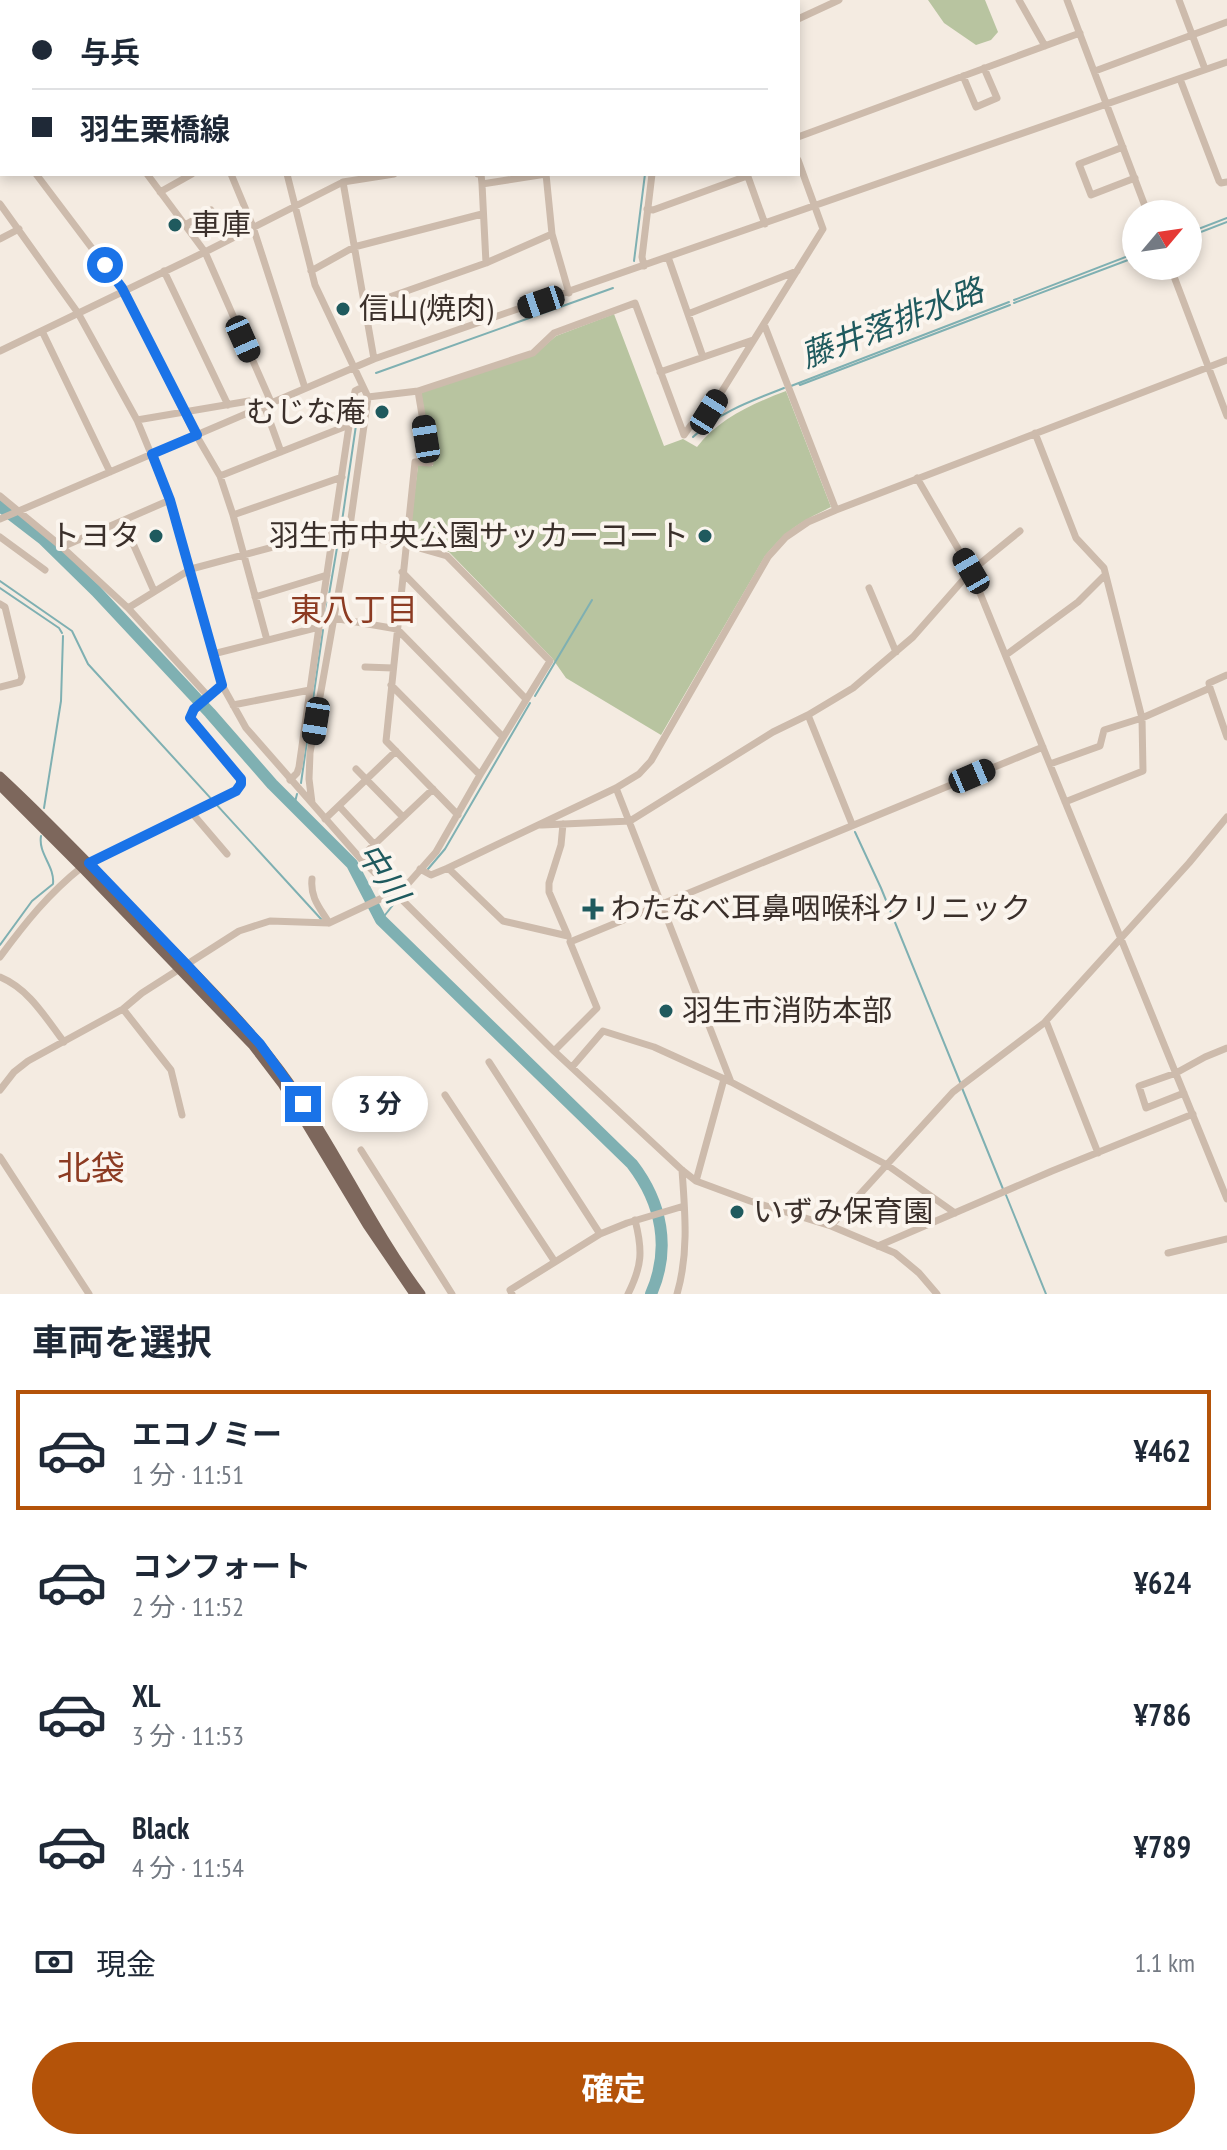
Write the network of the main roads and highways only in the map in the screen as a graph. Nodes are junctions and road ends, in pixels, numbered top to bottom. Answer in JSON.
{"nodes":[{"id":1,"x":0,"y":776,"type":"edge"},
{"id":2,"x":0,"y":786,"type":"edge"},
{"id":3,"x":86,"y":865,"type":"junction"},
{"id":4,"x":183,"y":967,"type":"junction"},
{"id":5,"x":414,"y":1294,"type":"edge"},
{"id":6,"x":421,"y":1294,"type":"edge"}],
"edges":[{"from":1,"to":3,"type":"main road"},
{"from":2,"to":3,"type":"main road"},
{"from":3,"to":4,"type":"main road"},
{"from":4,"to":5,"type":"main road"},
{"from":4,"to":6,"type":"main road"}]}
